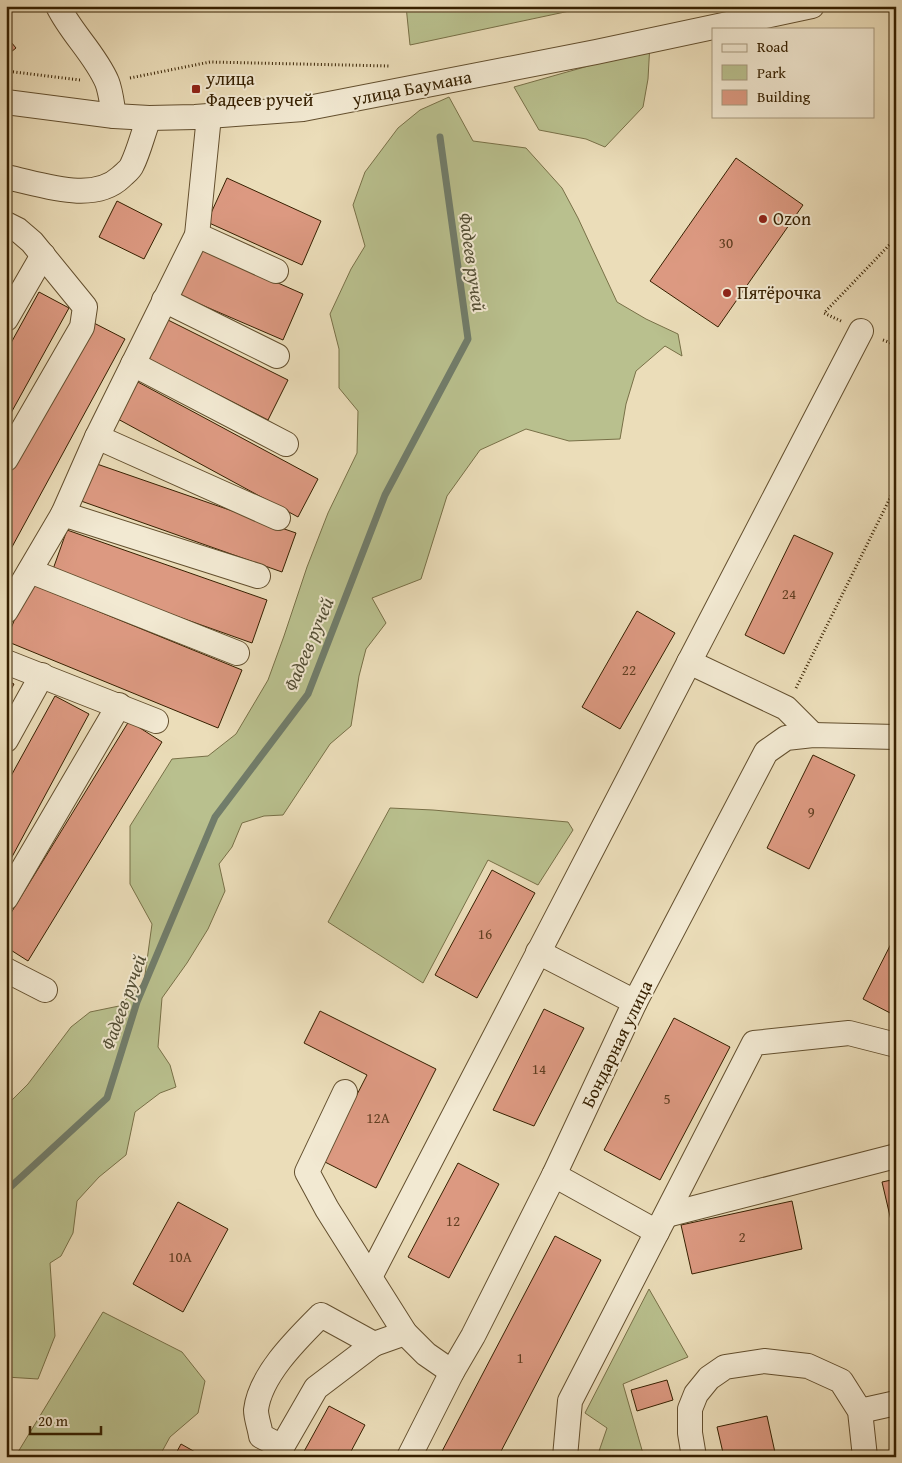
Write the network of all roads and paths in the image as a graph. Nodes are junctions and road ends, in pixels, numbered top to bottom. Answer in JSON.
{"nodes":[{"id":1,"x":58,"y":6,"type":"edge"},
{"id":2,"x":812,"y":6,"type":"edge"},
{"id":3,"x":394,"y":66,"type":"dead end"},
{"id":4,"x":6,"y":71,"type":"edge"},
{"id":5,"x":107,"y":83,"type":"junction"},
{"id":6,"x":6,"y":102,"type":"edge"},
{"id":7,"x":114,"y":116,"type":"junction"},
{"id":8,"x":209,"y":116,"type":"junction"},
{"id":9,"x":149,"y":118,"type":"junction"},
{"id":10,"x":6,"y":177,"type":"edge"},
{"id":11,"x":6,"y":224,"type":"edge"},
{"id":12,"x":197,"y":235,"type":"junction"},
{"id":13,"x":896,"y":238,"type":"edge"},
{"id":14,"x":43,"y":255,"type":"junction"},
{"id":15,"x":276,"y":271,"type":"dead end"},
{"id":16,"x":164,"y":300,"type":"junction"},
{"id":17,"x":6,"y":320,"type":"edge"},
{"id":18,"x":861,"y":330,"type":"junction"},
{"id":19,"x":896,"y":345,"type":"edge"},
{"id":20,"x":277,"y":356,"type":"dead end"},
{"id":21,"x":133,"y":364,"type":"junction"},
{"id":22,"x":97,"y":437,"type":"junction"},
{"id":23,"x":286,"y":444,"type":"dead end"},
{"id":24,"x":6,"y":459,"type":"edge"},
{"id":25,"x":896,"y":486,"type":"edge"},
{"id":26,"x":63,"y":514,"type":"junction"},
{"id":27,"x":278,"y":518,"type":"dead end"},
{"id":28,"x":30,"y":571,"type":"junction"},
{"id":29,"x":258,"y":576,"type":"dead end"},
{"id":30,"x":6,"y":611,"type":"edge"},
{"id":31,"x":237,"y":653,"type":"dead end"},
{"id":32,"x":6,"y":662,"type":"edge"},
{"id":33,"x":689,"y":662,"type":"junction"},
{"id":34,"x":42,"y":675,"type":"junction"},
{"id":35,"x":119,"y":705,"type":"junction"},
{"id":36,"x":786,"y":708,"type":"junction"},
{"id":37,"x":156,"y":721,"type":"dead end"},
{"id":38,"x":813,"y":735,"type":"junction"},
{"id":39,"x":896,"y":737,"type":"edge"},
{"id":40,"x":6,"y":740,"type":"edge"},
{"id":41,"x":6,"y":898,"type":"edge"},
{"id":42,"x":538,"y":952,"type":"junction"},
{"id":43,"x":6,"y":970,"type":"edge"},
{"id":44,"x":44,"y":990,"type":"dead end"},
{"id":45,"x":635,"y":1002,"type":"junction"},
{"id":46,"x":896,"y":1045,"type":"edge"},
{"id":47,"x":345,"y":1092,"type":"dead end"},
{"id":48,"x":896,"y":1156,"type":"edge"},
{"id":49,"x":554,"y":1175,"type":"junction"},
{"id":50,"x":662,"y":1224,"type":"junction"},
{"id":51,"x":370,"y":1277,"type":"junction"},
{"id":52,"x":405,"y":1333,"type":"junction"},
{"id":53,"x":374,"y":1344,"type":"junction"},
{"id":54,"x":452,"y":1372,"type":"junction"},
{"id":55,"x":896,"y":1403,"type":"edge"},
{"id":56,"x":860,"y":1411,"type":"junction"},
{"id":57,"x":279,"y":1452,"type":"edge"},
{"id":58,"x":409,"y":1457,"type":"edge"},
{"id":59,"x":565,"y":1457,"type":"edge"},
{"id":60,"x":694,"y":1457,"type":"edge"},
{"id":61,"x":865,"y":1457,"type":"edge"}],
"edges":[{"from":1,"to":5,"type":"street"},
{"from":2,"to":8,"type":"street","name":"улица Баумана"},
{"from":3,"to":5,"type":"path"},
{"from":4,"to":5,"type":"path"},
{"from":5,"to":7,"type":"street"},
{"from":6,"to":7,"type":"street","name":"улица Баумана"},
{"from":7,"to":9,"type":"street","name":"улица Баумана"},
{"from":8,"to":9,"type":"street","name":"улица Баумана"},
{"from":8,"to":12,"type":"street"},
{"from":9,"to":10,"type":"street"},
{"from":11,"to":14,"type":"street"},
{"from":12,"to":15,"type":"street"},
{"from":12,"to":16,"type":"street"},
{"from":13,"to":18,"type":"path"},
{"from":14,"to":17,"type":"street"},
{"from":14,"to":24,"type":"street"},
{"from":16,"to":20,"type":"street"},
{"from":16,"to":21,"type":"street"},
{"from":18,"to":19,"type":"path"},
{"from":18,"to":33,"type":"street"},
{"from":21,"to":22,"type":"street"},
{"from":21,"to":23,"type":"street"},
{"from":22,"to":26,"type":"street"},
{"from":22,"to":27,"type":"street"},
{"from":25,"to":36,"type":"path"},
{"from":26,"to":28,"type":"street"},
{"from":26,"to":29,"type":"street"},
{"from":28,"to":30,"type":"street"},
{"from":28,"to":31,"type":"street"},
{"from":32,"to":34,"type":"street"},
{"from":33,"to":36,"type":"street"},
{"from":33,"to":42,"type":"street"},
{"from":34,"to":35,"type":"street"},
{"from":34,"to":40,"type":"street"},
{"from":35,"to":37,"type":"street"},
{"from":35,"to":41,"type":"street"},
{"from":36,"to":38,"type":"street"},
{"from":38,"to":39,"type":"street","name":"Бондарная улица"},
{"from":38,"to":45,"type":"street","name":"Бондарная улица"},
{"from":42,"to":45,"type":"street"},
{"from":42,"to":51,"type":"street"},
{"from":43,"to":44,"type":"street"},
{"from":45,"to":49,"type":"street","name":"Бондарная улица"},
{"from":46,"to":50,"type":"street"},
{"from":47,"to":51,"type":"street"},
{"from":48,"to":50,"type":"street"},
{"from":49,"to":50,"type":"street"},
{"from":49,"to":54,"type":"street","name":"Бондарная улица"},
{"from":50,"to":59,"type":"street"},
{"from":51,"to":52,"type":"street"},
{"from":52,"to":53,"type":"street"},
{"from":52,"to":54,"type":"street"},
{"from":53,"to":57,"type":"street"},
{"from":53,"to":57,"type":"street"},
{"from":54,"to":58,"type":"street","name":"Бондарная улица"},
{"from":55,"to":56,"type":"street"},
{"from":56,"to":60,"type":"street"},
{"from":56,"to":61,"type":"street"}]}
